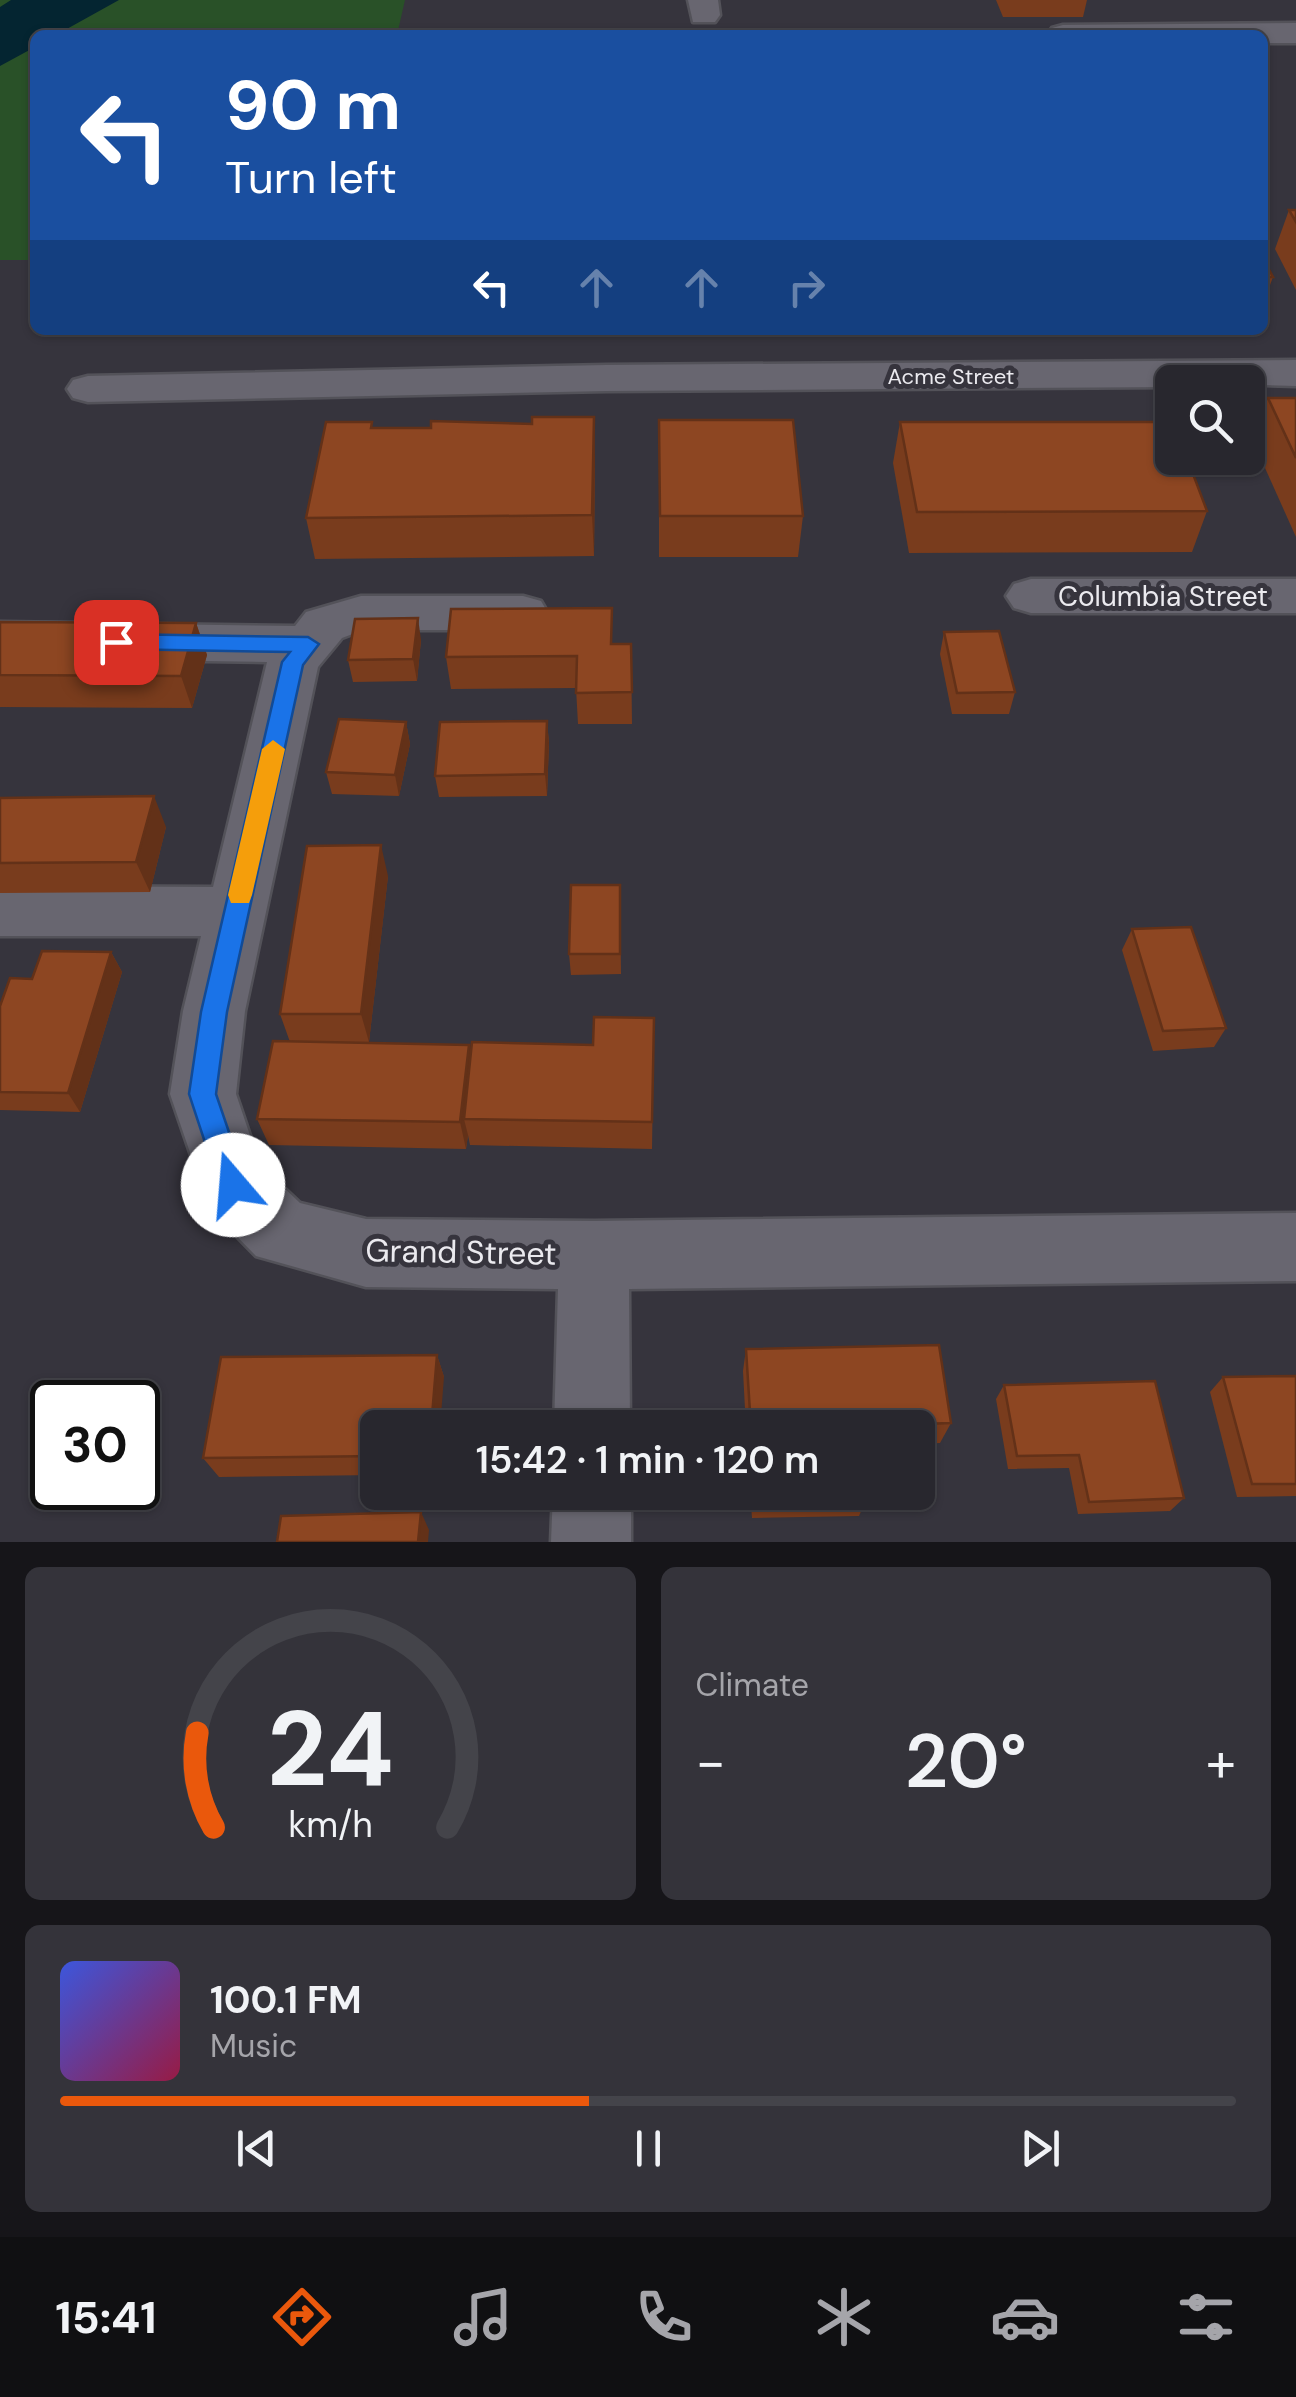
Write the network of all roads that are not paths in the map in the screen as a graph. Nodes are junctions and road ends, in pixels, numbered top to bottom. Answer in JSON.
{"nodes":[{"id":1,"x":1268,"y":33,"type":"edge"},
{"id":2,"x":1296,"y":33,"type":"edge"},
{"id":3,"x":1296,"y":373,"type":"edge"},
{"id":4,"x":88,"y":389,"type":"dead end"},
{"id":5,"x":1031,"y":596,"type":"dead end"},
{"id":6,"x":1296,"y":596,"type":"edge"},
{"id":7,"x":573,"y":613,"type":"edge"},
{"id":8,"x":316,"y":634,"type":"junction"},
{"id":9,"x":0,"y":640,"type":"edge"},
{"id":10,"x":0,"y":910,"type":"edge"},
{"id":11,"x":236,"y":912,"type":"junction"},
{"id":12,"x":1296,"y":1246,"type":"edge"},
{"id":13,"x":594,"y":1255,"type":"junction"},
{"id":14,"x":592,"y":1410,"type":"edge"},
{"id":15,"x":592,"y":1510,"type":"edge"},
{"id":16,"x":592,"y":1542,"type":"edge"}],
"edges":[{"from":1,"to":2,"type":"street"},
{"from":3,"to":4,"type":"street","name":"Acme Street"},
{"from":5,"to":6,"type":"street","name":"Columbia Street"},
{"from":7,"to":8,"type":"street"},
{"from":8,"to":9,"type":"street"},
{"from":8,"to":11,"type":"street","name":"Grand Street"},
{"from":10,"to":11,"type":"street"},
{"from":11,"to":13,"type":"street","name":"Grand Street"},
{"from":12,"to":13,"type":"street","name":"Grand Street"},
{"from":13,"to":14,"type":"street"},
{"from":15,"to":16,"type":"street"}]}
